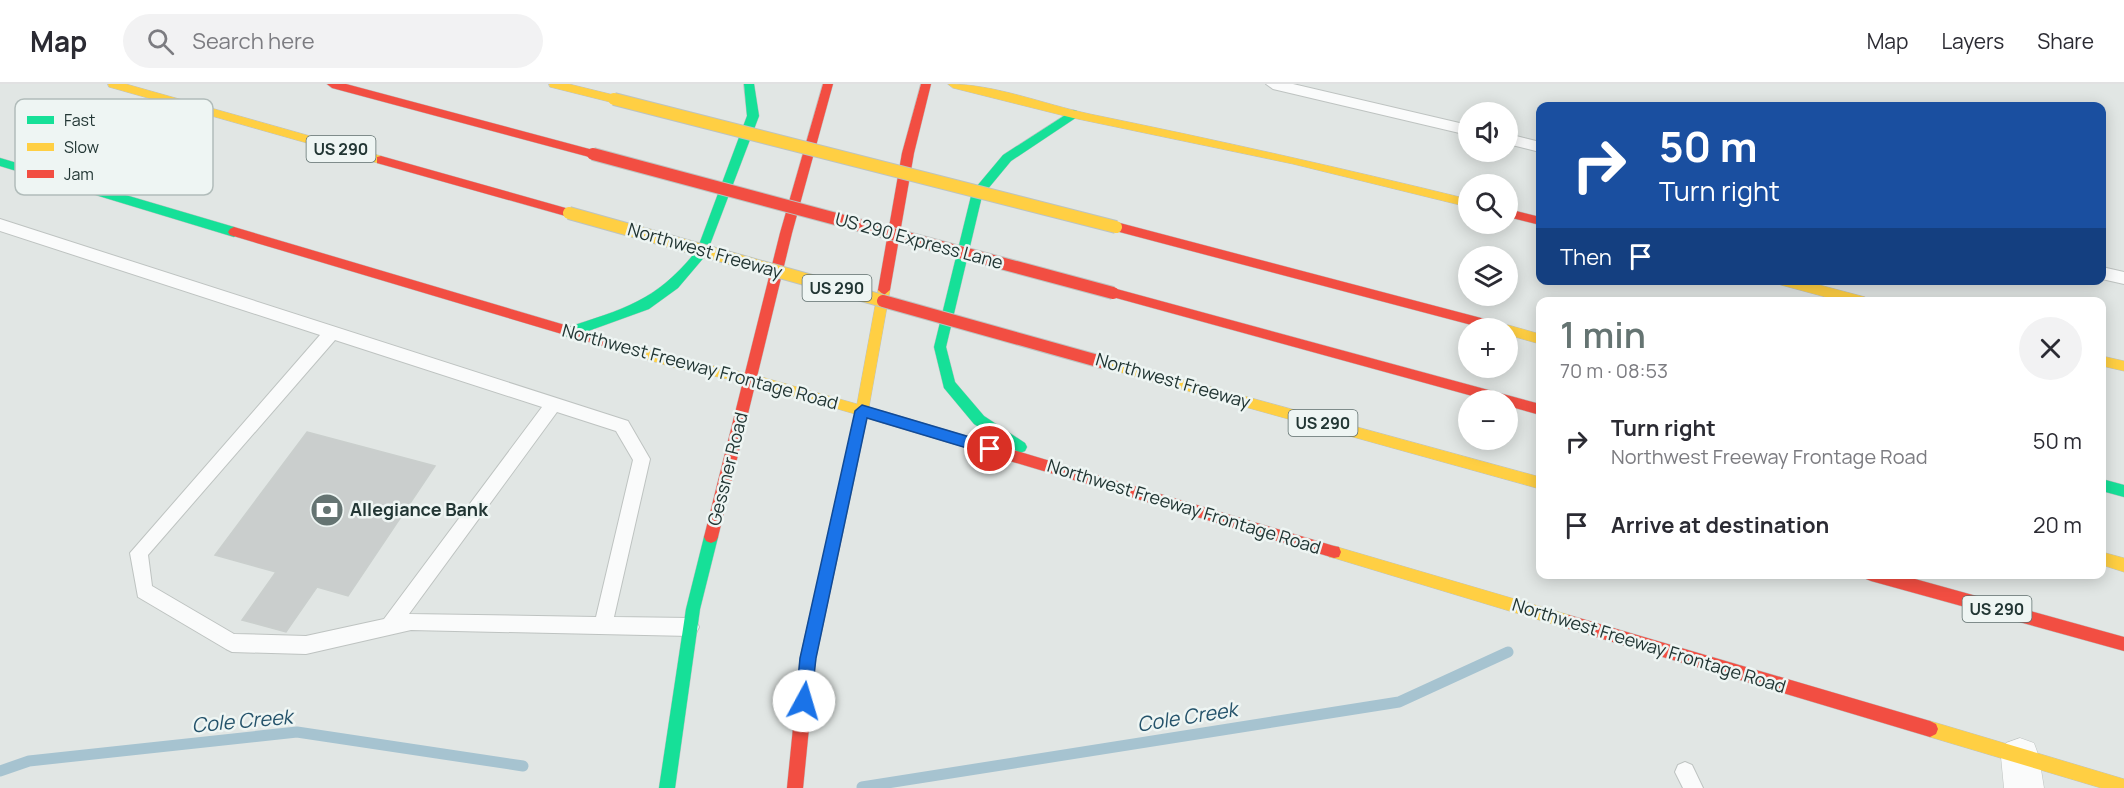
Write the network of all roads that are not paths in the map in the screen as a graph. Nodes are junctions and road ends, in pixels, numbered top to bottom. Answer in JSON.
{"nodes":[{"id":1,"x":113,"y":84,"type":"edge"},
{"id":2,"x":332,"y":84,"type":"edge"},
{"id":3,"x":554,"y":84,"type":"edge"},
{"id":4,"x":749,"y":84,"type":"edge"},
{"id":5,"x":828,"y":84,"type":"edge"},
{"id":6,"x":926,"y":84,"type":"edge"},
{"id":7,"x":952,"y":84,"type":"edge"},
{"id":8,"x":1273,"y":84,"type":"edge"},
{"id":9,"x":166,"y":99,"type":"edge"},
{"id":10,"x":213,"y":112,"type":"edge"},
{"id":11,"x":1073,"y":114,"type":"junction"},
{"id":12,"x":1458,"y":128,"type":"edge"},
{"id":13,"x":1518,"y":142,"type":"edge"},
{"id":14,"x":1536,"y":146,"type":"edge"},
{"id":15,"x":0,"y":162,"type":"edge"},
{"id":16,"x":15,"y":166,"type":"edge"},
{"id":17,"x":111,"y":195,"type":"edge"},
{"id":18,"x":1458,"y":201,"type":"edge"},
{"id":19,"x":1518,"y":216,"type":"edge"},
{"id":20,"x":1536,"y":220,"type":"edge"},
{"id":21,"x":0,"y":225,"type":"edge"},
{"id":22,"x":2106,"y":274,"type":"edge"},
{"id":23,"x":2124,"y":278,"type":"edge"},
{"id":24,"x":1800,"y":285,"type":"edge"},
{"id":25,"x":1846,"y":297,"type":"edge"},
{"id":26,"x":1462,"y":318,"type":"edge"},
{"id":27,"x":570,"y":332,"type":"junction"},
{"id":28,"x":332,"y":333,"type":"junction"},
{"id":29,"x":1518,"y":333,"type":"edge"},
{"id":30,"x":1536,"y":338,"type":"edge"},
{"id":31,"x":2106,"y":362,"type":"edge"},
{"id":32,"x":2124,"y":366,"type":"edge"},
{"id":33,"x":751,"y":379,"type":"junction"},
{"id":34,"x":1466,"y":390,"type":"edge"},
{"id":35,"x":554,"y":404,"type":"junction"},
{"id":36,"x":1518,"y":404,"type":"edge"},
{"id":37,"x":1536,"y":409,"type":"edge"},
{"id":38,"x":862,"y":411,"type":"junction"},
{"id":39,"x":1051,"y":467,"type":"junction"},
{"id":40,"x":1536,"y":482,"type":"edge"},
{"id":41,"x":2106,"y":486,"type":"edge"},
{"id":42,"x":2124,"y":491,"type":"edge"},
{"id":43,"x":2106,"y":560,"type":"edge"},
{"id":44,"x":2124,"y":565,"type":"edge"},
{"id":45,"x":1889,"y":579,"type":"edge"},
{"id":46,"x":603,"y":625,"type":"junction"},
{"id":47,"x":389,"y":627,"type":"junction"},
{"id":48,"x":690,"y":627,"type":"junction"},
{"id":49,"x":2124,"y":644,"type":"edge"},
{"id":50,"x":2022,"y":772,"type":"edge"},
{"id":51,"x":2124,"y":787,"type":"edge"},
{"id":52,"x":667,"y":788,"type":"edge"},
{"id":53,"x":795,"y":788,"type":"edge"}],
"edges":[{"from":1,"to":9,"type":"main road","name":"Northwest Freeway","number":"US 290","bridge":true},
{"from":2,"to":34,"type":"main road","name":"US 290 Express Lane","bridge":true},
{"from":3,"to":26,"type":"main road","bridge":true},
{"from":4,"to":27,"type":"main road"},
{"from":5,"to":33,"type":"main road","name":"Gessner Road"},
{"from":6,"to":38,"type":"main road"},
{"from":7,"to":11,"type":"main road"},
{"from":8,"to":12,"type":"lane"},
{"from":10,"to":40,"type":"main road","name":"Northwest Freeway","number":"US 290","bridge":true},
{"from":11,"to":18,"type":"main road"},
{"from":11,"to":39,"type":"main road"},
{"from":13,"to":14,"type":"lane"},
{"from":15,"to":16,"type":"main road","name":"Northwest Freeway Frontage Road"},
{"from":17,"to":27,"type":"main road","name":"Northwest Freeway Frontage Road"},
{"from":19,"to":20,"type":"main road"},
{"from":21,"to":28,"type":"lane"},
{"from":22,"to":23,"type":"lane"},
{"from":24,"to":25,"type":"main road"},
{"from":27,"to":33,"type":"main road","name":"Northwest Freeway Frontage Road"},
{"from":28,"to":35,"type":"lane"},
{"from":28,"to":47,"type":"lane"},
{"from":29,"to":30,"type":"main road"},
{"from":31,"to":32,"type":"main road"},
{"from":33,"to":38,"type":"main road","name":"Northwest Freeway Frontage Road"},
{"from":33,"to":48,"type":"main road","name":"Gessner Road"},
{"from":35,"to":46,"type":"lane"},
{"from":35,"to":47,"type":"lane"},
{"from":36,"to":37,"type":"main road","name":"US 290 Express Lane"},
{"from":38,"to":39,"type":"main road","name":"Northwest Freeway Frontage Road"},
{"from":38,"to":53,"type":"main road"},
{"from":39,"to":50,"type":"main road","name":"Northwest Freeway Frontage Road"},
{"from":41,"to":42,"type":"main road"},
{"from":43,"to":44,"type":"main road"},
{"from":45,"to":49,"type":"main road","number":"US 290"},
{"from":46,"to":47,"type":"lane"},
{"from":46,"to":48,"type":"lane"},
{"from":48,"to":52,"type":"main road","name":"Gessner Road"},
{"from":50,"to":51,"type":"main road","name":"Northwest Freeway Frontage Road"}]}
